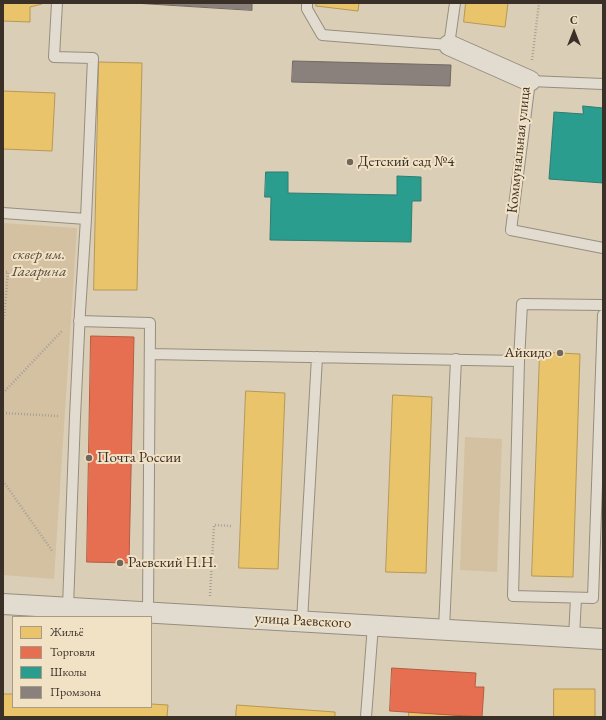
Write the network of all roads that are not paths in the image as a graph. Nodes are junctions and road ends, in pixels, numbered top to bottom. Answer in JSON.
{"nodes":[{"id":1,"x":57,"y":3,"type":"edge"},
{"id":2,"x":308,"y":3,"type":"edge"},
{"id":3,"x":455,"y":3,"type":"edge"},
{"id":4,"x":449,"y":45,"type":"junction"},
{"id":5,"x":530,"y":81,"type":"junction"},
{"id":6,"x":603,"y":84,"type":"edge"},
{"id":7,"x":3,"y":213,"type":"edge"},
{"id":8,"x":86,"y":219,"type":"junction"},
{"id":9,"x":603,"y":248,"type":"edge"},
{"id":10,"x":603,"y":305,"type":"edge"},
{"id":11,"x":603,"y":315,"type":"edge"},
{"id":12,"x":80,"y":317,"type":"junction"},
{"id":13,"x":150,"y":354,"type":"junction"},
{"id":14,"x":317,"y":357,"type":"junction"},
{"id":15,"x":456,"y":359,"type":"junction"},
{"id":16,"x":519,"y":361,"type":"junction"},
{"id":17,"x":576,"y":598,"type":"junction"},
{"id":18,"x":3,"y":604,"type":"edge"},
{"id":19,"x":68,"y":608,"type":"junction"},
{"id":20,"x":148,"y":612,"type":"junction"},
{"id":21,"x":302,"y":621,"type":"junction"},
{"id":22,"x":373,"y":626,"type":"junction"},
{"id":23,"x":444,"y":630,"type":"junction"},
{"id":24,"x":574,"y":637,"type":"junction"},
{"id":25,"x":603,"y":639,"type":"edge"},
{"id":26,"x":366,"y":717,"type":"edge"}],
"edges":[{"from":1,"to":8,"type":"lane"},
{"from":2,"to":4,"type":"lane","name":"Коммунальная улица"},
{"from":3,"to":4,"type":"lane"},
{"from":4,"to":5,"type":"street","name":"Коммунальная улица"},
{"from":5,"to":6,"type":"lane"},
{"from":5,"to":9,"type":"lane","name":"Коммунальная улица"},
{"from":7,"to":8,"type":"lane"},
{"from":8,"to":12,"type":"lane"},
{"from":10,"to":16,"type":"lane"},
{"from":11,"to":17,"type":"lane"},
{"from":12,"to":13,"type":"lane"},
{"from":12,"to":19,"type":"lane"},
{"from":13,"to":14,"type":"lane"},
{"from":13,"to":20,"type":"lane"},
{"from":14,"to":15,"type":"lane"},
{"from":14,"to":21,"type":"lane"},
{"from":15,"to":16,"type":"lane"},
{"from":15,"to":23,"type":"lane"},
{"from":16,"to":17,"type":"lane"},
{"from":17,"to":24,"type":"lane"},
{"from":18,"to":19,"type":"street","name":"улица Раевского"},
{"from":19,"to":20,"type":"street","name":"улица Раевского"},
{"from":20,"to":21,"type":"street","name":"улица Раевского"},
{"from":21,"to":22,"type":"street","name":"улица Раевского"},
{"from":22,"to":23,"type":"street","name":"улица Раевского"},
{"from":22,"to":26,"type":"lane"},
{"from":23,"to":24,"type":"street","name":"улица Раевского"},
{"from":24,"to":25,"type":"street","name":"улица Раевского"}]}
